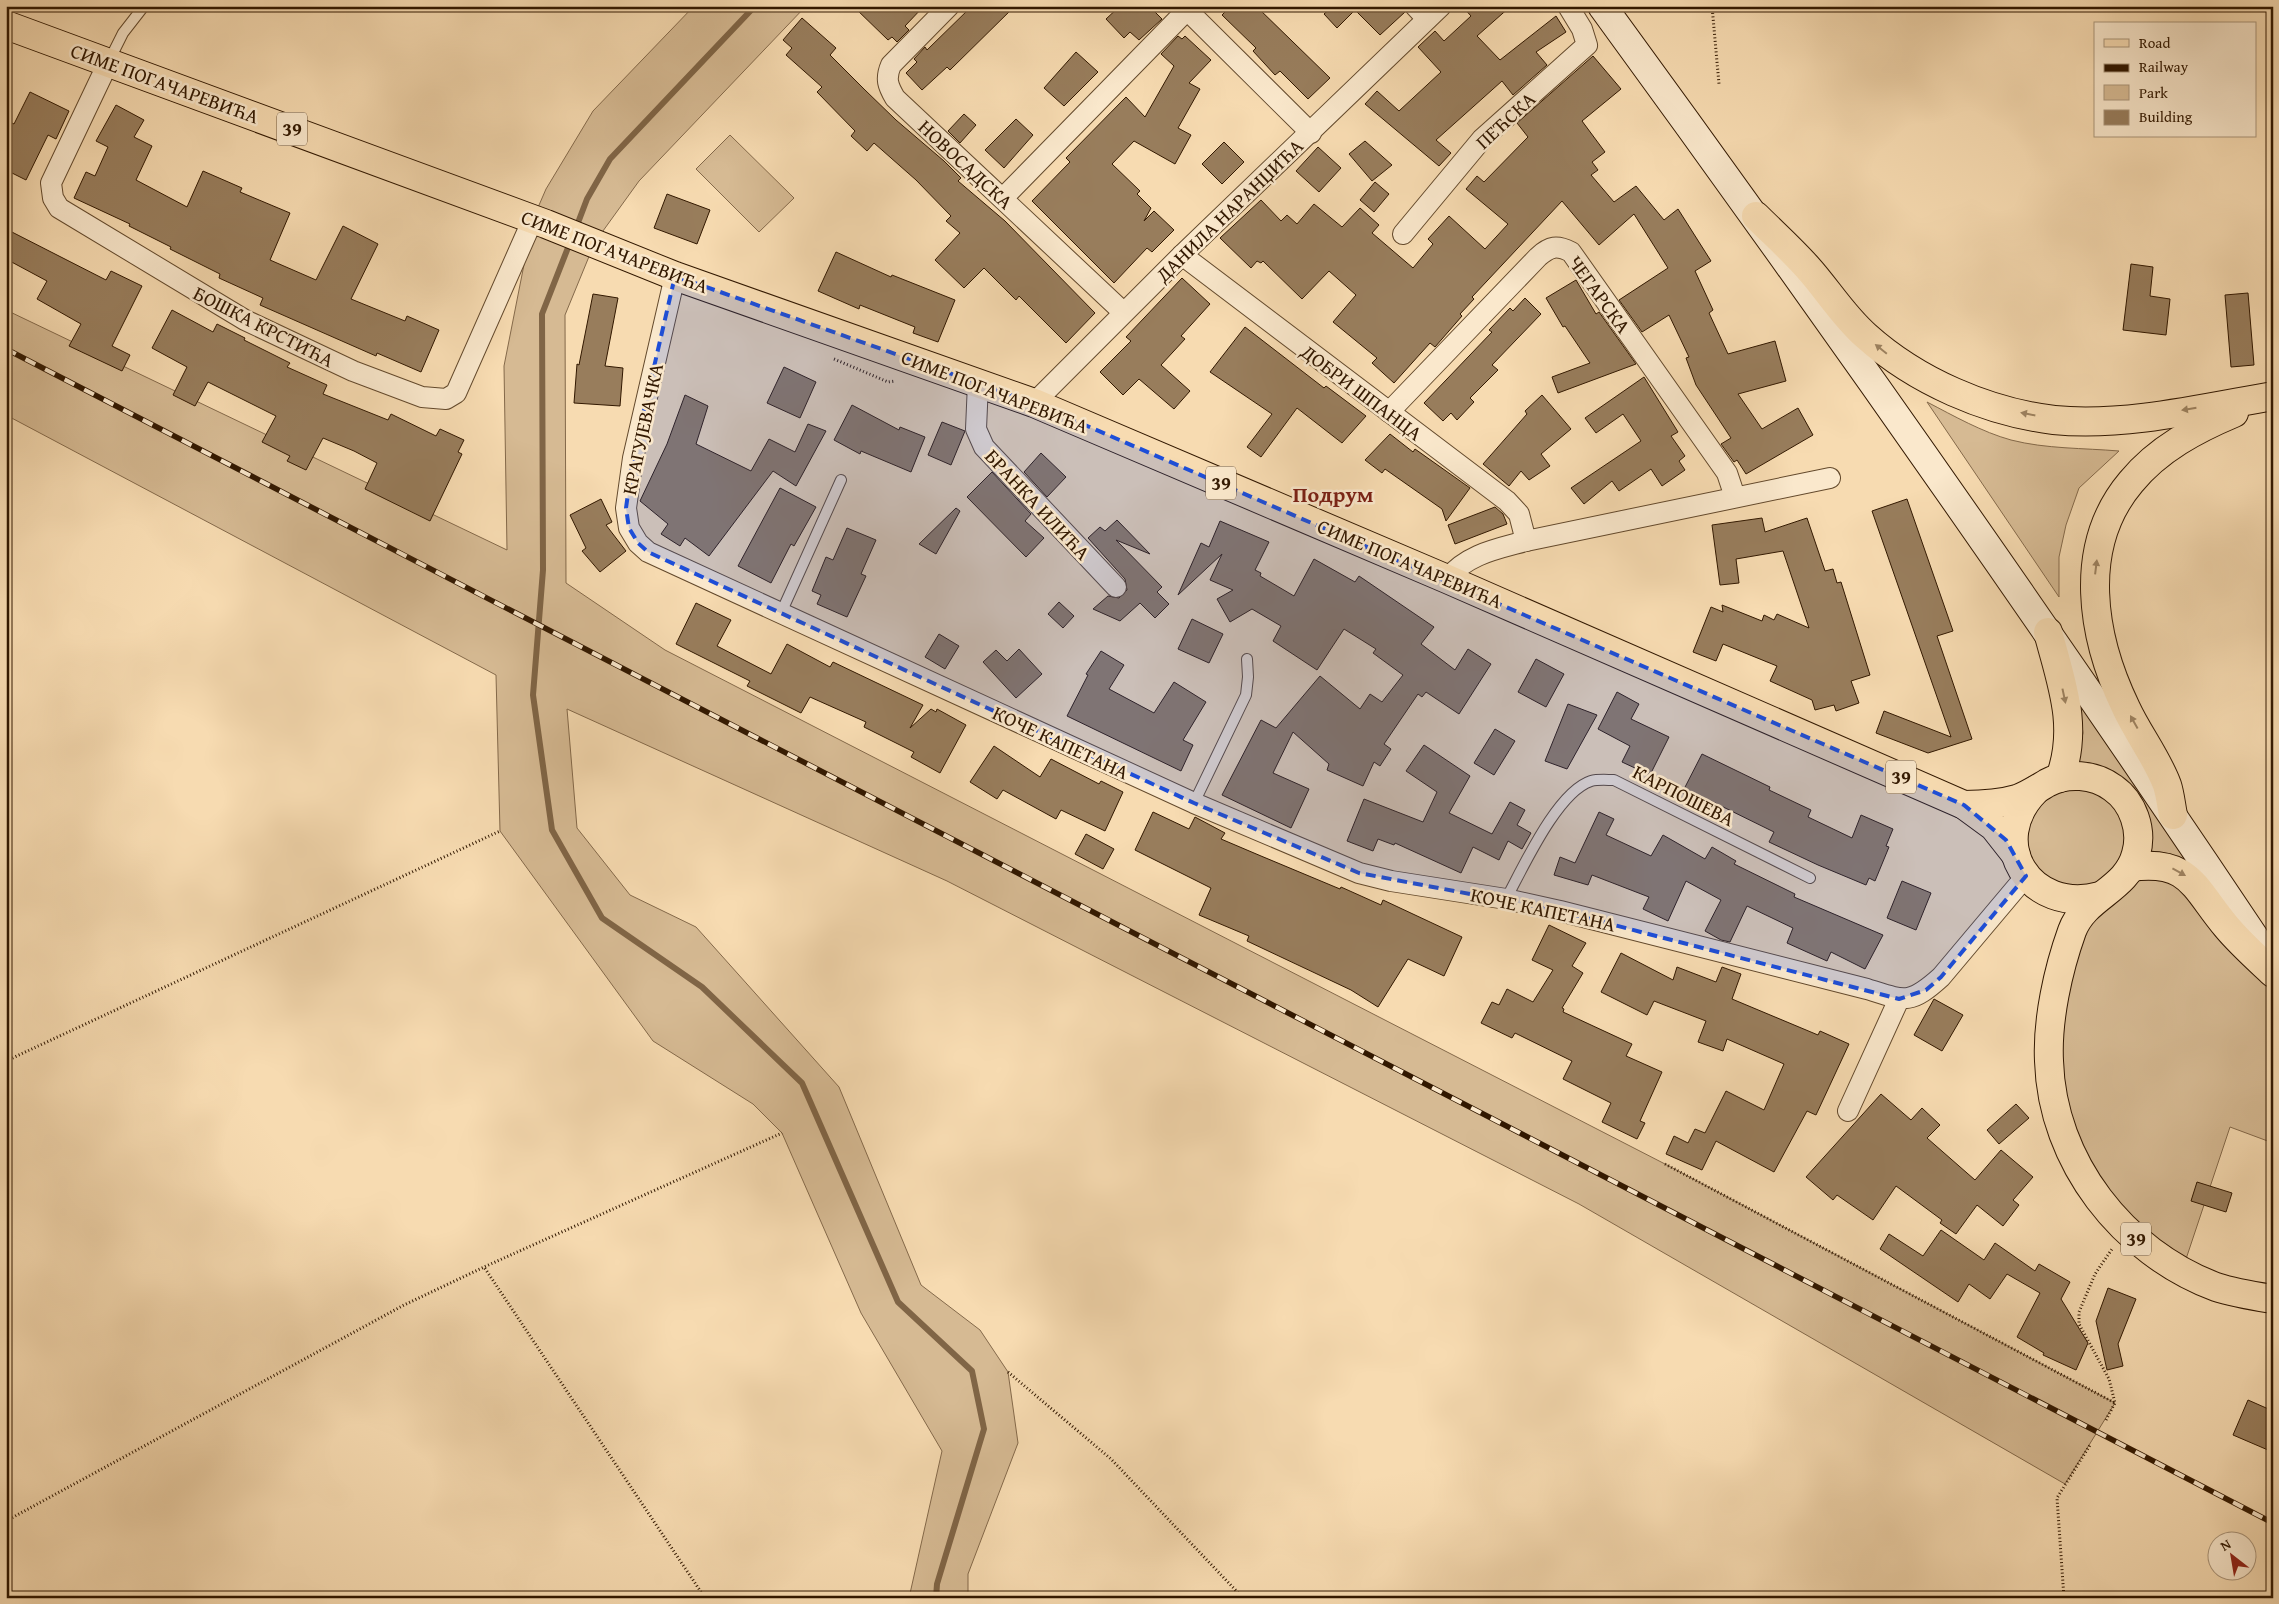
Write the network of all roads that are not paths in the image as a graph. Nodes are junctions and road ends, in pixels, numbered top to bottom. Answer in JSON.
{"nodes":[{"id":1,"x":144,"y":6,"type":"edge"},
{"id":2,"x":949,"y":6,"type":"edge"},
{"id":3,"x":1568,"y":6,"type":"edge"},
{"id":4,"x":1602,"y":6,"type":"edge"},
{"id":5,"x":1185,"y":8,"type":"edge"},
{"id":6,"x":1428,"y":11,"type":"edge"},
{"id":7,"x":6,"y":25,"type":"edge"},
{"id":8,"x":109,"y":61,"type":"junction"},
{"id":9,"x":1311,"y":133,"type":"junction"},
{"id":10,"x":1003,"y":198,"type":"junction"},
{"id":11,"x":1756,"y":216,"type":"junction"},
{"id":12,"x":539,"y":222,"type":"junction"},
{"id":13,"x":1403,"y":234,"type":"dead end"},
{"id":14,"x":1182,"y":255,"type":"junction"},
{"id":15,"x":675,"y":276,"type":"junction"},
{"id":16,"x":1123,"y":312,"type":"junction"},
{"id":17,"x":978,"y":383,"type":"junction"},
{"id":18,"x":2272,"y":396,"type":"edge"},
{"id":19,"x":1034,"y":403,"type":"junction"},
{"id":20,"x":1389,"y":412,"type":"junction"},
{"id":21,"x":1830,"y":478,"type":"dead end"},
{"id":22,"x":841,"y":480,"type":"dead end"},
{"id":23,"x":1735,"y":497,"type":"junction"},
{"id":24,"x":1526,"y":540,"type":"junction"},
{"id":25,"x":1448,"y":579,"type":"junction"},
{"id":26,"x":1116,"y":587,"type":"dead end"},
{"id":27,"x":781,"y":613,"type":"junction"},
{"id":28,"x":2048,"y":632,"type":"junction"},
{"id":29,"x":1246,"y":659,"type":"dead end"},
{"id":30,"x":928,"y":681,"type":"joint"},
{"id":31,"x":2048,"y":784,"type":"junction"},
{"id":32,"x":1194,"y":803,"type":"junction"},
{"id":33,"x":1964,"y":805,"type":"junction"},
{"id":34,"x":2173,"y":815,"type":"junction"},
{"id":35,"x":2021,"y":866,"type":"junction"},
{"id":36,"x":2131,"y":867,"type":"junction"},
{"id":37,"x":1810,"y":878,"type":"dead end"},
{"id":38,"x":2049,"y":894,"type":"junction"},
{"id":39,"x":2100,"y":896,"type":"junction"},
{"id":40,"x":1506,"y":899,"type":"junction"},
{"id":41,"x":2068,"y":944,"type":"junction"},
{"id":42,"x":2273,"y":965,"type":"edge"},
{"id":43,"x":2273,"y":973,"type":"edge"},
{"id":44,"x":1900,"y":999,"type":"junction"},
{"id":45,"x":1848,"y":1111,"type":"dead end"},
{"id":46,"x":2273,"y":1299,"type":"edge"}],
"edges":[{"from":1,"to":8,"type":"lane"},
{"from":2,"to":10,"type":"street","name":"НОВОСАДСКА"},
{"from":3,"to":13,"type":"street","name":"ПЕЋСКА"},
{"from":4,"to":11,"type":"main road"},
{"from":5,"to":9,"type":"street"},
{"from":5,"to":10,"type":"street"},
{"from":6,"to":9,"type":"street","name":"ДАНИЛА НАРАНЏИЋА"},
{"from":7,"to":8,"type":"main road","name":"СИМЕ ПОГАЧАРЕВИЋА","number":"39"},
{"from":8,"to":12,"type":"main road","name":"СИМЕ ПОГАЧАРЕВИЋА","number":"39"},
{"from":8,"to":12,"type":"street","name":"БОШКА КРСТИЋА"},
{"from":9,"to":14,"type":"street","name":"ДАНИЛА НАРАНЏИЋА"},
{"from":10,"to":16,"type":"street","name":"НОВОСАДСКА"},
{"from":18,"to":11,"type":"main road","one_way":true},
{"from":11,"to":28,"type":"main road"},
{"from":12,"to":15,"type":"main road","name":"СИМЕ ПОГАЧАРЕВИЋА","number":"39"},
{"from":14,"to":16,"type":"street","name":"ДАНИЛА НАРАНЏИЋА"},
{"from":14,"to":20,"type":"street","name":"ДОБРИ ШПАНЦА"},
{"from":15,"to":17,"type":"main road","name":"СИМЕ ПОГАЧАРЕВИЋА","number":"39"},
{"from":15,"to":27,"type":"street","name":"КРАГУЈЕВАЧКА"},
{"from":16,"to":19,"type":"street","name":"ДАНИЛА НАРАНЏИЋА"},
{"from":17,"to":19,"type":"main road","name":"СИМЕ ПОГАЧАРЕВИЋА","number":"39"},
{"from":17,"to":26,"type":"street","name":"БРАНКА ИЛИЋА"},
{"from":34,"to":18,"type":"main road","one_way":true},
{"from":19,"to":25,"type":"main road","name":"СИМЕ ПОГАЧАРЕВИЋА","number":"39"},
{"from":20,"to":23,"type":"street","name":"ЧЕГАРСКА"},
{"from":20,"to":24,"type":"street","name":"ДОБРИ ШПАНЦА"},
{"from":21,"to":23,"type":"street"},
{"from":22,"to":27,"type":"lane"},
{"from":23,"to":24,"type":"street"},
{"from":24,"to":25,"type":"street"},
{"from":25,"to":33,"type":"main road","name":"СИМЕ ПОГАЧАРЕВИЋА","number":"39"},
{"from":27,"to":30,"type":"street","name":"КРАГУЈЕВАЧКА"},
{"from":28,"to":31,"type":"main road","one_way":true},
{"from":28,"to":34,"type":"main road"},
{"from":29,"to":32,"type":"lane"},
{"from":30,"to":32,"type":"street","name":"КОЧЕ КАПЕТАНА"},
{"from":31,"to":33,"type":"main road","name":"СИМЕ ПОГАЧАРЕВИЋА"},
{"from":31,"to":35,"type":"main road"},
{"from":31,"to":36,"type":"main road","name":"СИМЕ ПОГАЧАРЕВИЋА"},
{"from":32,"to":40,"type":"street","name":"КОЧЕ КАПЕТАНА"},
{"from":33,"to":35,"type":"main road","name":"СИМЕ ПОГАЧАРЕВИЋА"},
{"from":34,"to":42,"type":"main road"},
{"from":35,"to":38,"type":"main road","name":"СИМЕ ПОГАЧАРЕВИЋА"},
{"from":35,"to":44,"type":"street"},
{"from":36,"to":39,"type":"main road","name":"СИМЕ ПОГАЧАРЕВИЋА"},
{"from":36,"to":43,"type":"main road","one_way":true},
{"from":37,"to":40,"type":"lane","name":"КАРПОШЕВА"},
{"from":38,"to":39,"type":"main road","name":"СИМЕ ПОГАЧАРЕВИЋА"},
{"from":38,"to":41,"type":"main road","name":"СИМЕ ПОГАЧАРЕВИЋА","number":"39"},
{"from":39,"to":41,"type":"main road","name":"СИМЕ ПОГАЧАРЕВИЋА"},
{"from":40,"to":44,"type":"street","name":"КОЧЕ КАПЕТАНА"},
{"from":41,"to":46,"type":"main road","name":"СИМЕ ПОГАЧАРЕВИЋА","number":"39"},
{"from":44,"to":45,"type":"street"}]}
